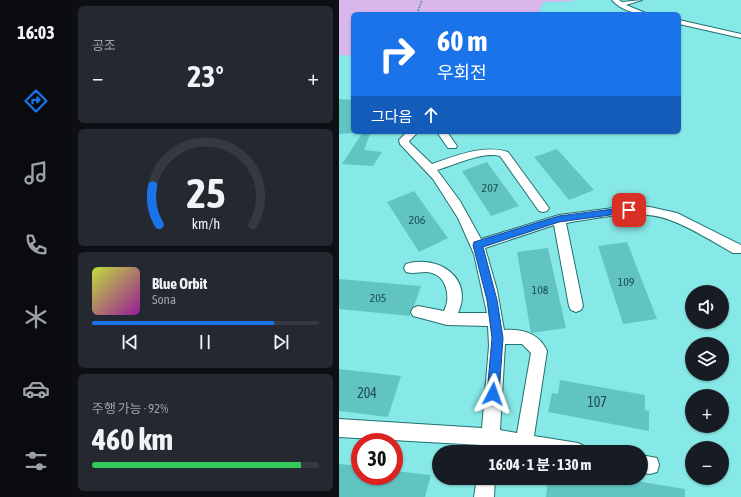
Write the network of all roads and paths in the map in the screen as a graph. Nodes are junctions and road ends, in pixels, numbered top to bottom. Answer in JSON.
{"nodes":[{"id":1,"x":422,"y":0,"type":"edge"},
{"id":2,"x":639,"y":0,"type":"edge"},
{"id":3,"x":618,"y":2,"type":"edge"},
{"id":4,"x":418,"y":12,"type":"edge"},
{"id":5,"x":638,"y":12,"type":"edge"},
{"id":6,"x":681,"y":22,"type":"edge"},
{"id":7,"x":741,"y":36,"type":"edge"},
{"id":8,"x":411,"y":134,"type":"edge"},
{"id":9,"x":443,"y":134,"type":"edge"},
{"id":10,"x":452,"y":146,"type":"dead end"},
{"id":11,"x":430,"y":169,"type":"junction"},
{"id":12,"x":543,"y":208,"type":"dead end"},
{"id":13,"x":559,"y":219,"type":"junction"},
{"id":14,"x":478,"y":245,"type":"junction"},
{"id":15,"x":738,"y":249,"type":"dead end"},
{"id":16,"x":411,"y":268,"type":"dead end"},
{"id":17,"x":576,"y":306,"type":"dead end"},
{"id":18,"x":418,"y":312,"type":"dead end"},
{"id":19,"x":447,"y":318,"type":"junction"},
{"id":20,"x":494,"y":319,"type":"junction"},
{"id":21,"x":497,"y":338,"type":"junction"},
{"id":22,"x":339,"y":428,"type":"edge"},
{"id":23,"x":489,"y":444,"type":"edge"},
{"id":24,"x":501,"y":445,"type":"edge"},
{"id":25,"x":524,"y":445,"type":"edge"},
{"id":26,"x":485,"y":485,"type":"edge"},
{"id":27,"x":483,"y":497,"type":"edge"}],
"edges":[{"from":1,"to":4,"type":"path"},
{"from":2,"to":3,"type":"street"},
{"from":3,"to":5,"type":"street"},
{"from":6,"to":7,"type":"street"},
{"from":8,"to":11,"type":"street"},
{"from":9,"to":10,"type":"street"},
{"from":11,"to":12,"type":"street"},
{"from":11,"to":14,"type":"street"},
{"from":13,"to":14,"type":"street"},
{"from":13,"to":15,"type":"street"},
{"from":13,"to":17,"type":"street"},
{"from":14,"to":20,"type":"street"},
{"from":16,"to":19,"type":"street"},
{"from":18,"to":19,"type":"street"},
{"from":19,"to":20,"type":"street"},
{"from":20,"to":21,"type":"street"},
{"from":21,"to":23,"type":"street"},
{"from":21,"to":25,"type":"street"},
{"from":22,"to":23,"type":"street"},
{"from":23,"to":24,"type":"street"},
{"from":26,"to":27,"type":"street"}]}
